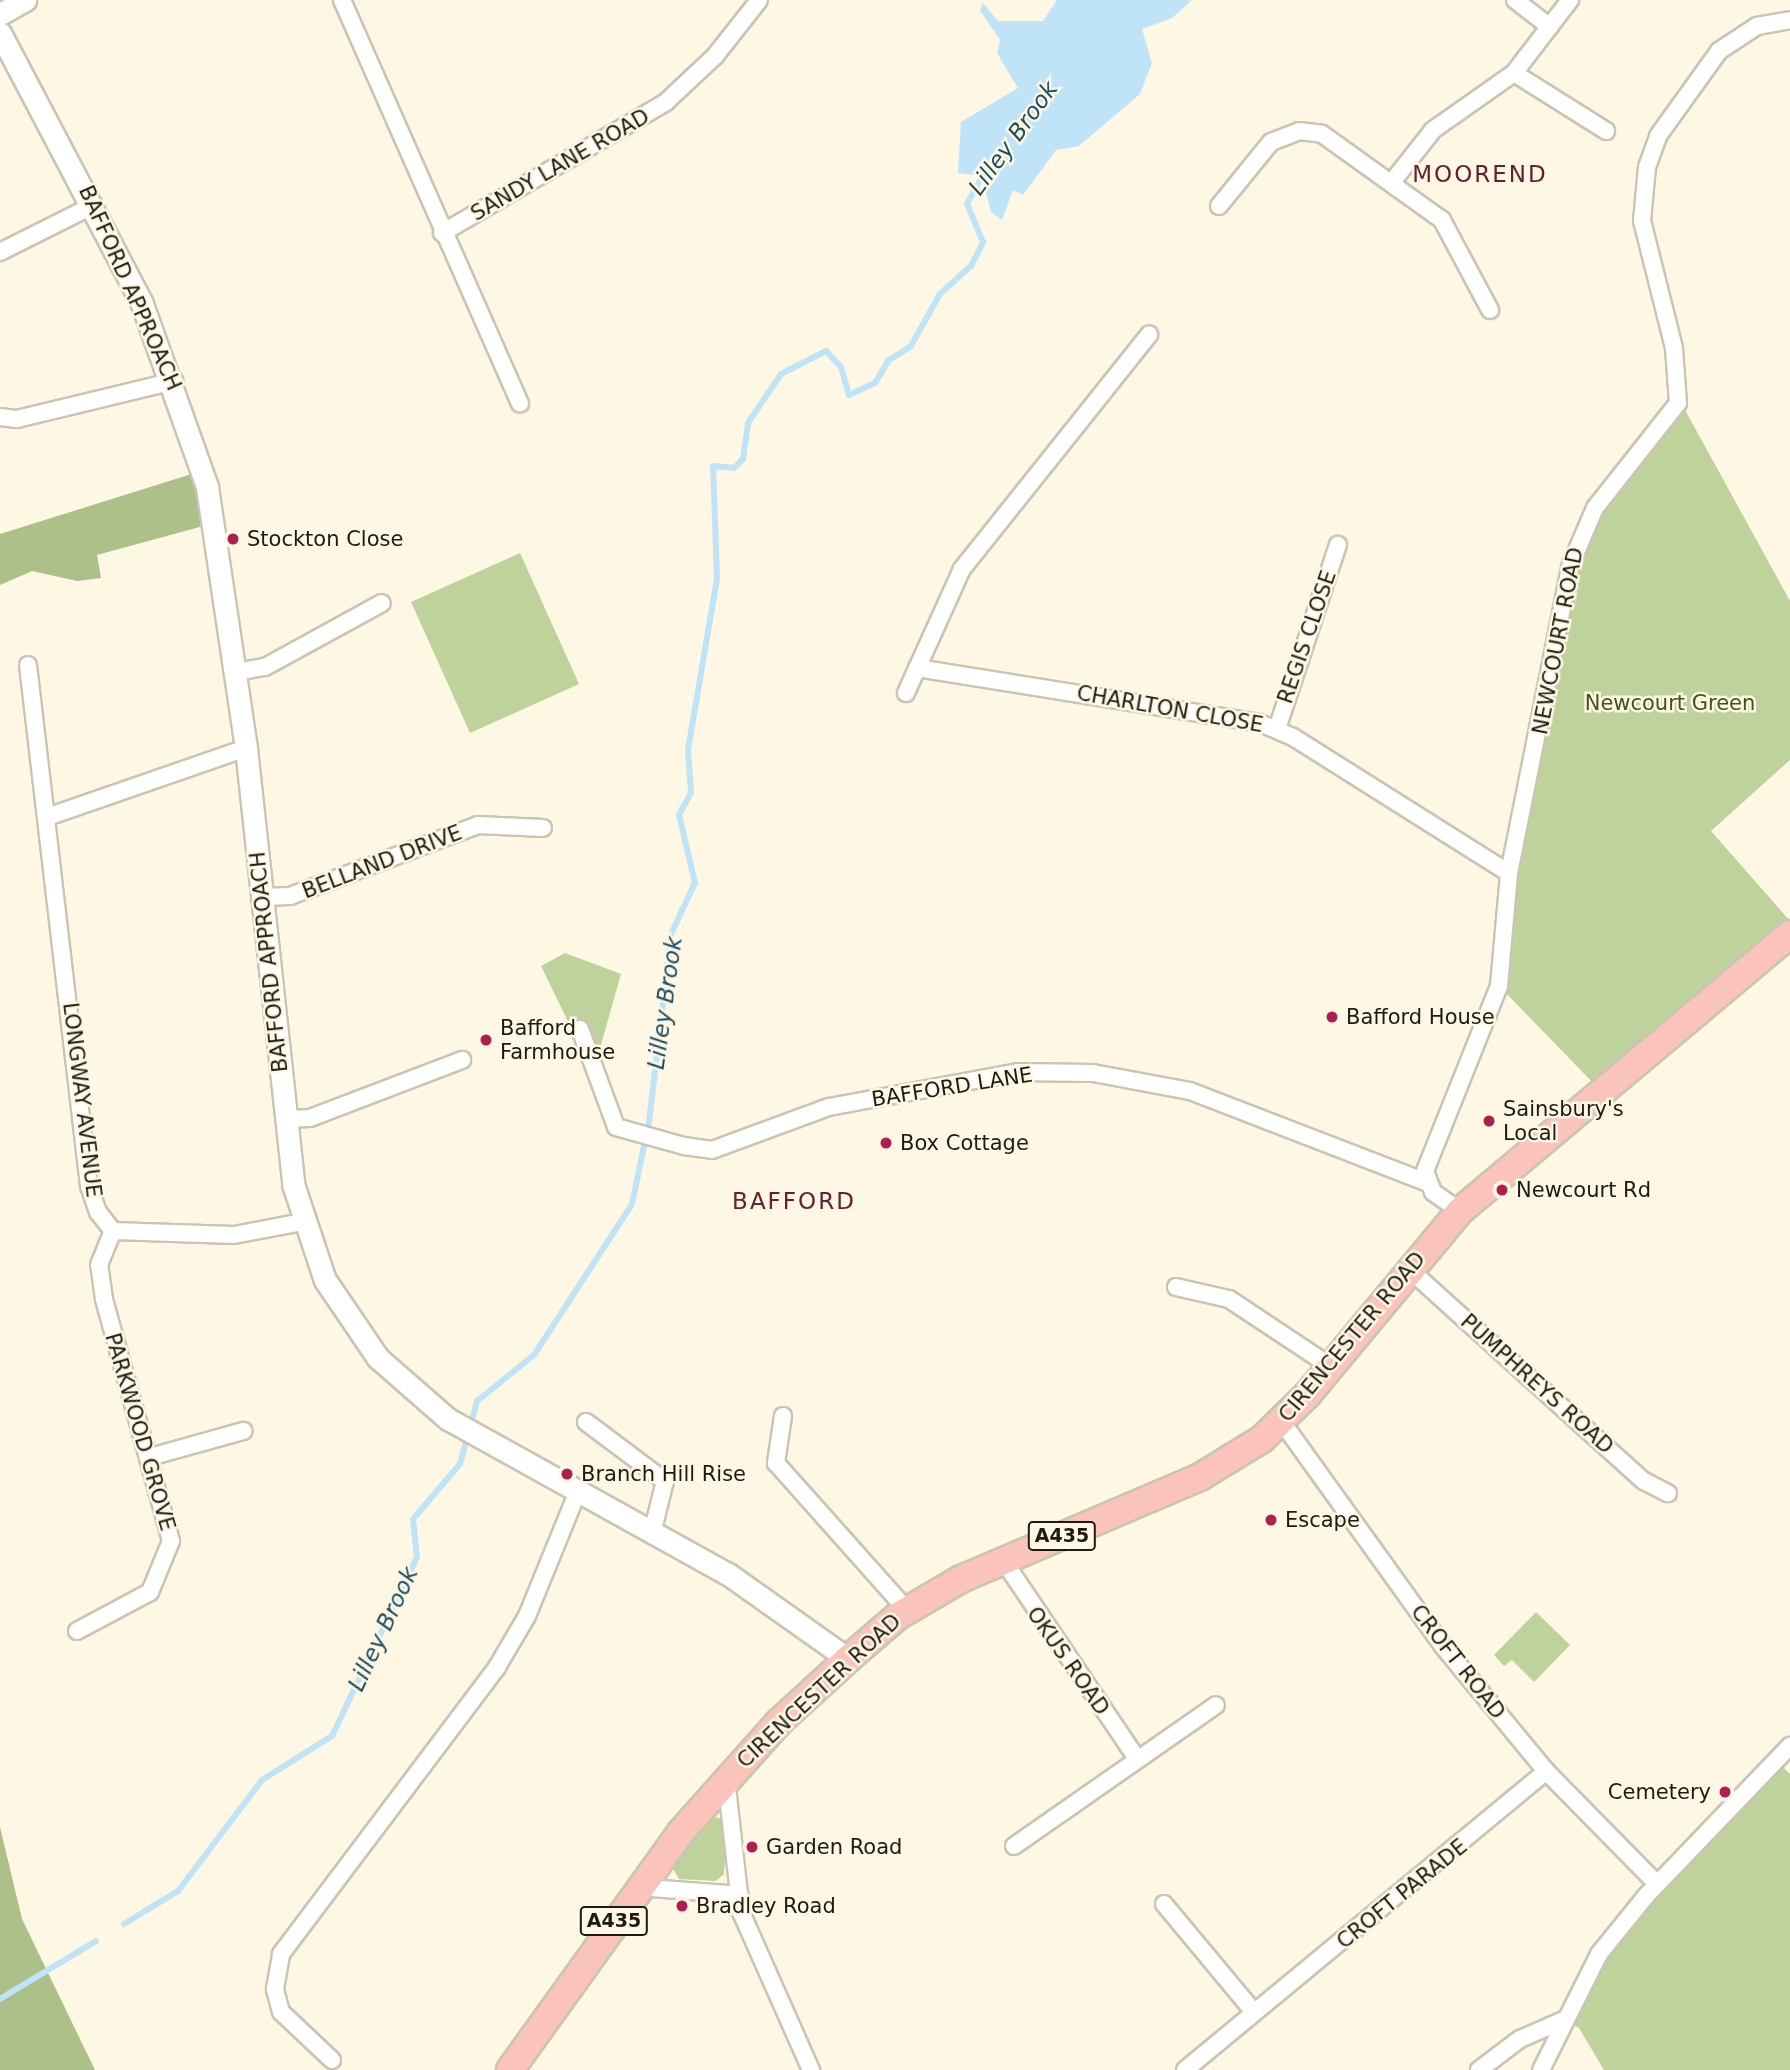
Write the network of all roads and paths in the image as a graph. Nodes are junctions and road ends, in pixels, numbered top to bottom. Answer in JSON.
{"nodes":[{"id":1,"x":24,"y":0,"type":"edge"},
{"id":2,"x":342,"y":0,"type":"edge"},
{"id":3,"x":758,"y":0,"type":"edge"},
{"id":4,"x":1515,"y":0,"type":"edge"},
{"id":5,"x":1570,"y":0,"type":"edge"},
{"id":6,"x":0,"y":14,"type":"edge"},
{"id":7,"x":1790,"y":20,"type":"edge"},
{"id":8,"x":1550,"y":27,"type":"junction"},
{"id":9,"x":0,"y":33,"type":"edge"},
{"id":10,"x":1514,"y":73,"type":"junction"},
{"id":11,"x":1606,"y":131,"type":"dead end"},
{"id":12,"x":1392,"y":181,"type":"junction"},
{"id":13,"x":94,"y":205,"type":"junction"},
{"id":14,"x":1219,"y":205,"type":"dead end"},
{"id":15,"x":442,"y":233,"type":"junction"},
{"id":16,"x":0,"y":252,"type":"edge"},
{"id":17,"x":1490,"y":310,"type":"dead end"},
{"id":18,"x":1149,"y":335,"type":"dead end"},
{"id":19,"x":174,"y":381,"type":"junction"},
{"id":20,"x":520,"y":404,"type":"dead end"},
{"id":21,"x":0,"y":417,"type":"edge"},
{"id":22,"x":1338,"y":545,"type":"dead end"},
{"id":23,"x":382,"y":603,"type":"dead end"},
{"id":24,"x":28,"y":665,"type":"dead end"},
{"id":25,"x":917,"y":668,"type":"junction"},
{"id":26,"x":236,"y":672,"type":"junction"},
{"id":27,"x":906,"y":693,"type":"dead end"},
{"id":28,"x":1277,"y":729,"type":"junction"},
{"id":29,"x":246,"y":748,"type":"junction"},
{"id":30,"x":50,"y":816,"type":"junction"},
{"id":31,"x":543,"y":828,"type":"dead end"},
{"id":32,"x":1509,"y":873,"type":"junction"},
{"id":33,"x":262,"y":897,"type":"junction"},
{"id":34,"x":1790,"y":934,"type":"edge"},
{"id":35,"x":580,"y":1029,"type":"dead end"},
{"id":36,"x":462,"y":1060,"type":"dead end"},
{"id":37,"x":285,"y":1119,"type":"junction"},
{"id":38,"x":1426,"y":1182,"type":"junction"},
{"id":39,"x":1460,"y":1211,"type":"junction"},
{"id":40,"x":302,"y":1222,"type":"junction"},
{"id":41,"x":113,"y":1231,"type":"junction"},
{"id":42,"x":1409,"y":1269,"type":"junction"},
{"id":43,"x":1176,"y":1287,"type":"dead end"},
{"id":44,"x":1330,"y":1366,"type":"junction"},
{"id":45,"x":783,"y":1416,"type":"dead end"},
{"id":46,"x":586,"y":1422,"type":"dead end"},
{"id":47,"x":1282,"y":1422,"type":"junction"},
{"id":48,"x":243,"y":1431,"type":"dead end"},
{"id":49,"x":150,"y":1457,"type":"junction"},
{"id":50,"x":578,"y":1490,"type":"junction"},
{"id":51,"x":1668,"y":1493,"type":"dead end"},
{"id":52,"x":653,"y":1529,"type":"junction"},
{"id":53,"x":1003,"y":1560,"type":"junction"},
{"id":54,"x":907,"y":1609,"type":"junction"},
{"id":55,"x":78,"y":1632,"type":"dead end"},
{"id":56,"x":848,"y":1659,"type":"junction"},
{"id":57,"x":1216,"y":1705,"type":"dead end"},
{"id":58,"x":1790,"y":1746,"type":"edge"},
{"id":59,"x":1137,"y":1759,"type":"junction"},
{"id":60,"x":1546,"y":1771,"type":"junction"},
{"id":61,"x":726,"y":1778,"type":"junction"},
{"id":62,"x":1014,"y":1846,"type":"dead end"},
{"id":63,"x":1657,"y":1884,"type":"junction"},
{"id":64,"x":636,"y":1887,"type":"junction"},
{"id":65,"x":740,"y":1895,"type":"junction"},
{"id":66,"x":1164,"y":1904,"type":"dead end"},
{"id":67,"x":1253,"y":2011,"type":"junction"},
{"id":68,"x":1564,"y":2020,"type":"junction"},
{"id":69,"x":332,"y":2060,"type":"dead end"},
{"id":70,"x":519,"y":2067,"type":"edge"},
{"id":71,"x":811,"y":2070,"type":"edge"},
{"id":72,"x":1185,"y":2070,"type":"edge"},
{"id":73,"x":1479,"y":2070,"type":"edge"},
{"id":74,"x":1541,"y":2070,"type":"edge"}],
"edges":[{"from":1,"to":6,"type":"street"},
{"from":2,"to":15,"type":"street"},
{"from":3,"to":15,"type":"street","name":"SANDY LANE ROAD"},
{"from":4,"to":8,"type":"street"},
{"from":5,"to":8,"type":"street"},
{"from":7,"to":32,"type":"street","name":"NEWCOURT ROAD"},
{"from":8,"to":10,"type":"street"},
{"from":9,"to":13,"type":"street","name":"BAFFORD APPROACH"},
{"from":10,"to":11,"type":"street"},
{"from":10,"to":12,"type":"street"},
{"from":12,"to":14,"type":"street"},
{"from":12,"to":17,"type":"street"},
{"from":13,"to":16,"type":"street"},
{"from":13,"to":19,"type":"street","name":"BAFFORD APPROACH"},
{"from":15,"to":20,"type":"street"},
{"from":18,"to":25,"type":"street"},
{"from":19,"to":21,"type":"street"},
{"from":19,"to":26,"type":"street","name":"BAFFORD APPROACH"},
{"from":22,"to":28,"type":"street","name":"REGIS CLOSE"},
{"from":23,"to":26,"type":"street"},
{"from":24,"to":30,"type":"street","name":"LONGWAY AVENUE"},
{"from":25,"to":27,"type":"street"},
{"from":25,"to":28,"type":"street","name":"CHARLTON CLOSE"},
{"from":26,"to":29,"type":"street","name":"BAFFORD APPROACH"},
{"from":28,"to":32,"type":"street","name":"CHARLTON CLOSE"},
{"from":29,"to":30,"type":"street"},
{"from":29,"to":33,"type":"street","name":"BAFFORD APPROACH"},
{"from":30,"to":41,"type":"street","name":"LONGWAY AVENUE"},
{"from":31,"to":33,"type":"street","name":"BELLAND DRIVE"},
{"from":32,"to":38,"type":"street","name":"NEWCOURT ROAD"},
{"from":33,"to":37,"type":"street","name":"BAFFORD APPROACH"},
{"from":34,"to":39,"type":"main road","name":"CIRENCESTER ROAD","number":"A435"},
{"from":35,"to":38,"type":"street","name":"BAFFORD LANE"},
{"from":36,"to":37,"type":"street"},
{"from":37,"to":40,"type":"street","name":"BAFFORD APPROACH"},
{"from":38,"to":39,"type":"street"},
{"from":39,"to":42,"type":"main road","name":"CIRENCESTER ROAD","number":"A435"},
{"from":40,"to":41,"type":"street"},
{"from":40,"to":50,"type":"street","name":"BAFFORD APPROACH"},
{"from":41,"to":49,"type":"street","name":"PARKWOOD GROVE"},
{"from":42,"to":44,"type":"main road","name":"CIRENCESTER ROAD","number":"A435"},
{"from":42,"to":51,"type":"street","name":"PUMPHREYS ROAD"},
{"from":43,"to":44,"type":"street"},
{"from":44,"to":47,"type":"main road","name":"CIRENCESTER ROAD","number":"A435"},
{"from":45,"to":54,"type":"street"},
{"from":46,"to":52,"type":"street"},
{"from":47,"to":53,"type":"main road","name":"CIRENCESTER ROAD","number":"A435"},
{"from":47,"to":60,"type":"street","name":"CROFT ROAD"},
{"from":48,"to":49,"type":"street"},
{"from":49,"to":55,"type":"street","name":"PARKWOOD GROVE"},
{"from":50,"to":52,"type":"street","name":"BAFFORD APPROACH"},
{"from":50,"to":69,"type":"street"},
{"from":52,"to":56,"type":"street","name":"BAFFORD APPROACH"},
{"from":53,"to":54,"type":"main road","name":"CIRENCESTER ROAD","number":"A435"},
{"from":53,"to":59,"type":"street","name":"OKUS ROAD"},
{"from":54,"to":56,"type":"main road","name":"CIRENCESTER ROAD","number":"A435"},
{"from":56,"to":61,"type":"main road","name":"CIRENCESTER ROAD","number":"A435"},
{"from":57,"to":59,"type":"street"},
{"from":58,"to":63,"type":"street"},
{"from":59,"to":62,"type":"street"},
{"from":60,"to":63,"type":"street","name":"CROFT ROAD"},
{"from":60,"to":67,"type":"street"},
{"from":61,"to":64,"type":"main road","name":"CIRENCESTER ROAD","number":"A435"},
{"from":61,"to":65,"type":"street"},
{"from":63,"to":68,"type":"street"},
{"from":64,"to":65,"type":"street"},
{"from":64,"to":70,"type":"main road","name":"CIRENCESTER ROAD","number":"A435"},
{"from":65,"to":71,"type":"street"},
{"from":66,"to":67,"type":"street"},
{"from":67,"to":72,"type":"street"},
{"from":68,"to":73,"type":"street"},
{"from":68,"to":74,"type":"street"}]}
